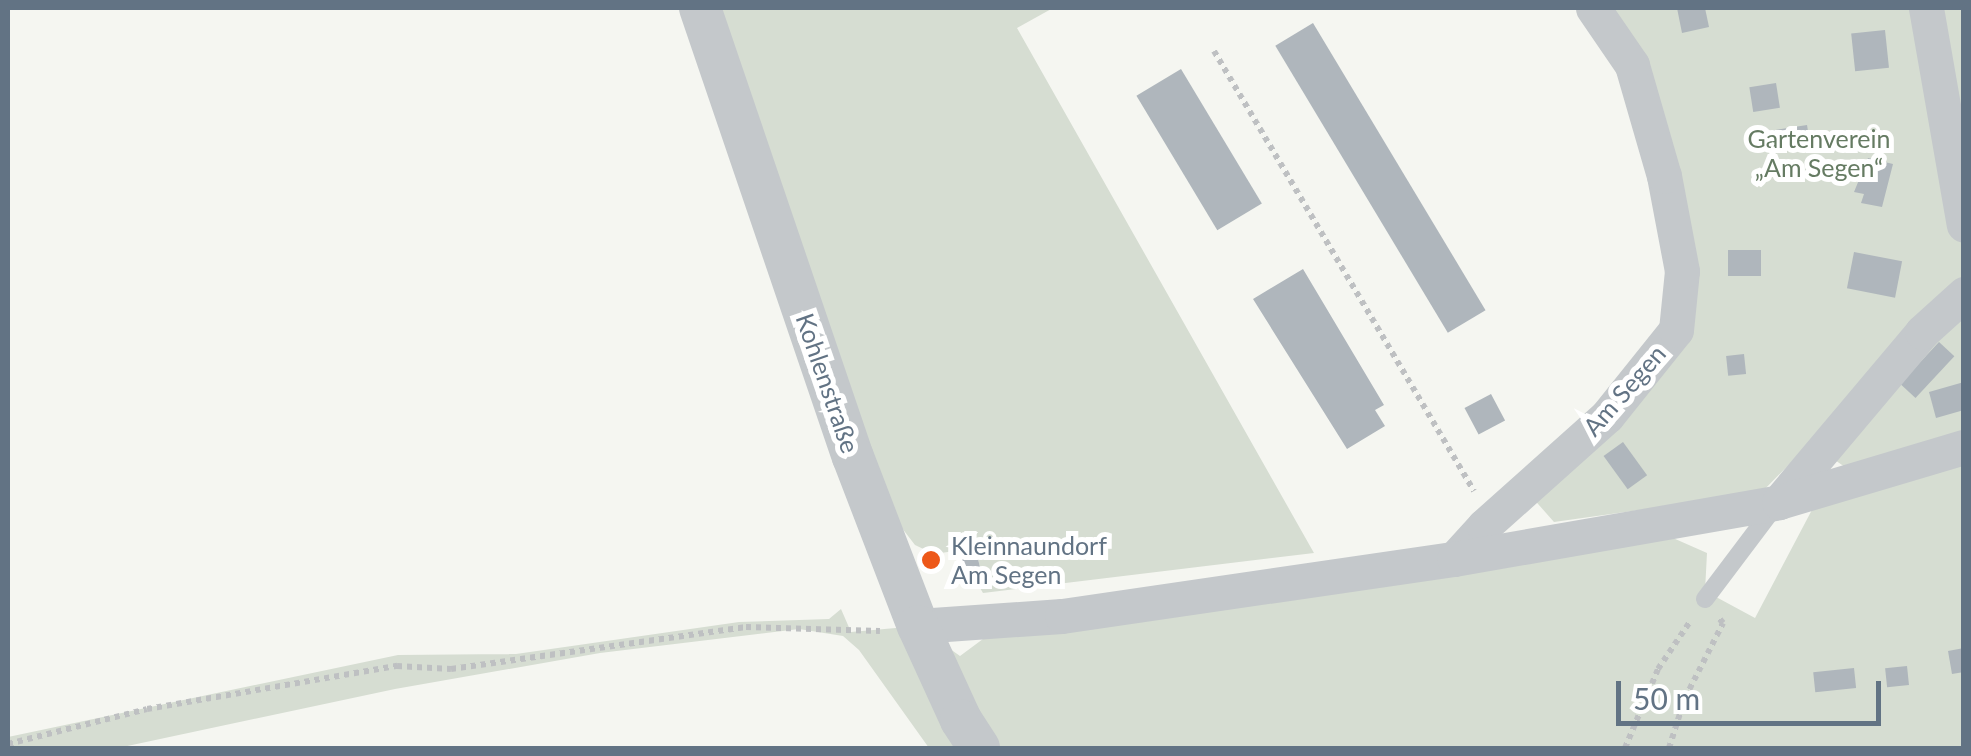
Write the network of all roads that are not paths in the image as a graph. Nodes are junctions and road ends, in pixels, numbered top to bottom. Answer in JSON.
{"nodes":[{"id":1,"x":700,"y":8,"type":"edge"},
{"id":2,"x":1593,"y":8,"type":"edge"},
{"id":3,"x":1926,"y":8,"type":"edge"},
{"id":4,"x":1964,"y":225,"type":"edge"},
{"id":5,"x":1964,"y":294,"type":"edge"},
{"id":6,"x":1964,"y":447,"type":"edge"},
{"id":7,"x":1779,"y":502,"type":"junction"},
{"id":8,"x":1454,"y":559,"type":"junction"},
{"id":9,"x":1706,"y":599,"type":"road end"},
{"id":10,"x":918,"y":626,"type":"junction"},
{"id":11,"x":979,"y":748,"type":"edge"}],
"edges":[{"from":1,"to":10,"type":"street","name":"Kohlenstraße"},
{"from":2,"to":8,"type":"street","name":"Am Segen"},
{"from":3,"to":4,"type":"street"},
{"from":5,"to":7,"type":"street"},
{"from":6,"to":7,"type":"street"},
{"from":7,"to":8,"type":"street"},
{"from":7,"to":9,"type":"lane"},
{"from":8,"to":10,"type":"street"},
{"from":10,"to":11,"type":"street","name":"Kohlenstraße"}]}
